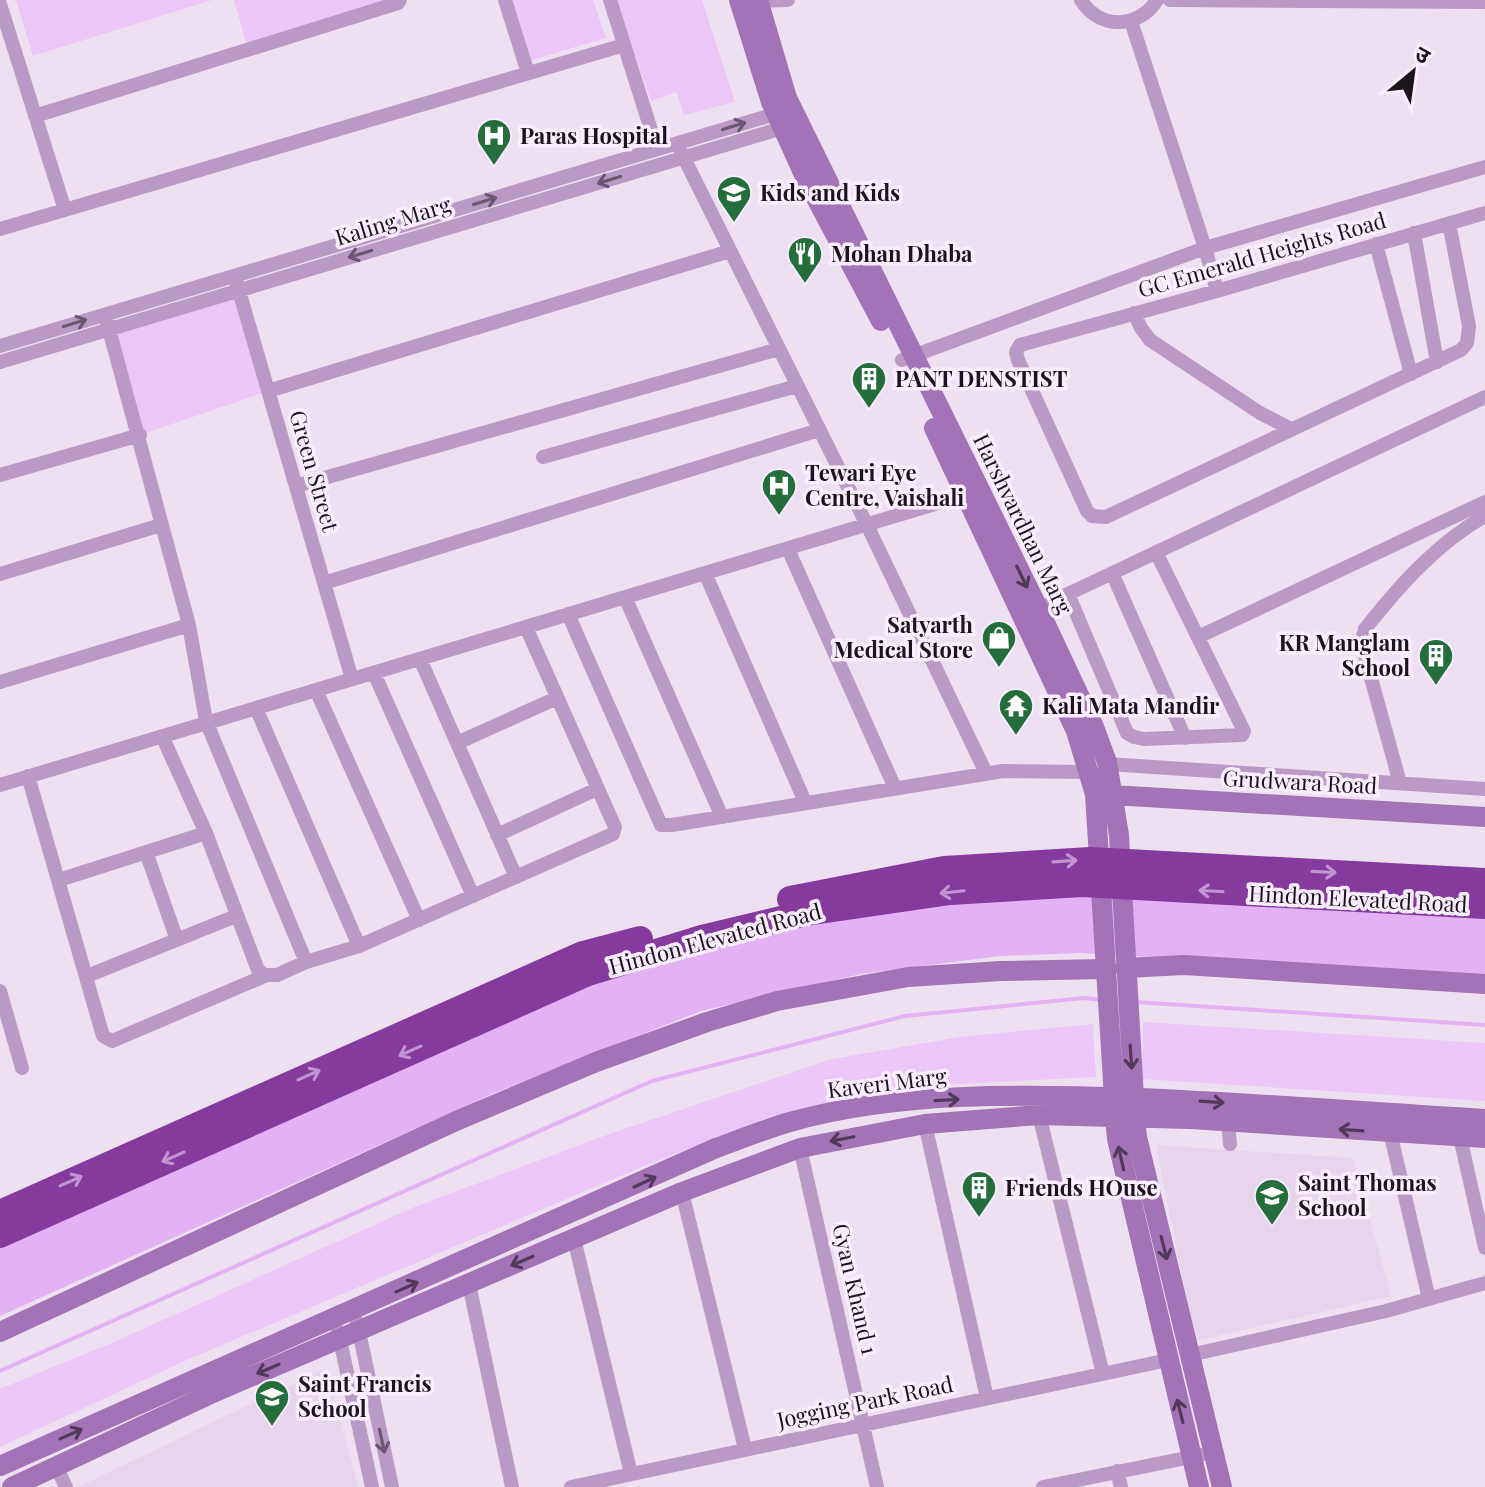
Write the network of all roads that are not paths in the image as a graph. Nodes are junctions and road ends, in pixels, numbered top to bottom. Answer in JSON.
{"nodes":[{"id":1,"x":400,"y":0,"type":"edge"},
{"id":2,"x":505,"y":0,"type":"edge"},
{"id":3,"x":610,"y":0,"type":"edge"},
{"id":4,"x":739,"y":0,"type":"edge"},
{"id":5,"x":758,"y":0,"type":"edge"},
{"id":6,"x":788,"y":0,"type":"edge"},
{"id":7,"x":1081,"y":0,"type":"edge"},
{"id":8,"x":1157,"y":0,"type":"edge"},
{"id":9,"x":1170,"y":0,"type":"edge"},
{"id":10,"x":1485,"y":2,"type":"edge"},
{"id":11,"x":0,"y":4,"type":"edge"},
{"id":12,"x":1131,"y":21,"type":"junction"},
{"id":13,"x":624,"y":45,"type":"junction"},
{"id":14,"x":528,"y":73,"type":"junction"},
{"id":15,"x":35,"y":116,"type":"junction"},
{"id":16,"x":787,"y":118,"type":"junction"},
{"id":17,"x":676,"y":143,"type":"junction"},
{"id":18,"x":657,"y":149,"type":"junction"},
{"id":19,"x":683,"y":158,"type":"junction"},
{"id":20,"x":1485,"y":167,"type":"edge"},
{"id":21,"x":65,"y":210,"type":"junction"},
{"id":22,"x":1485,"y":213,"type":"edge"},
{"id":23,"x":1449,"y":223,"type":"junction"},
{"id":24,"x":0,"y":229,"type":"edge"},
{"id":25,"x":1414,"y":233,"type":"junction"},
{"id":26,"x":1376,"y":244,"type":"junction"},
{"id":27,"x":1205,"y":248,"type":"junction"},
{"id":28,"x":730,"y":251,"type":"junction"},
{"id":29,"x":234,"y":276,"type":"junction"},
{"id":30,"x":239,"y":291,"type":"junction"},
{"id":31,"x":1217,"y":291,"type":"junction"},
{"id":32,"x":1134,"y":313,"type":"junction"},
{"id":33,"x":107,"y":322,"type":"junction"},
{"id":34,"x":779,"y":349,"type":"junction"},
{"id":35,"x":1,"y":351,"type":"edge"},
{"id":36,"x":908,"y":358,"type":"junction"},
{"id":37,"x":1437,"y":362,"type":"junction"},
{"id":38,"x":1411,"y":374,"type":"junction"},
{"id":39,"x":797,"y":386,"type":"junction"},
{"id":40,"x":268,"y":391,"type":"junction"},
{"id":41,"x":1485,"y":397,"type":"edge"},
{"id":42,"x":1291,"y":429,"type":"junction"},
{"id":43,"x":819,"y":430,"type":"junction"},
{"id":44,"x":140,"y":435,"type":"junction"},
{"id":45,"x":543,"y":457,"type":"dead end"},
{"id":46,"x":0,"y":475,"type":"edge"},
{"id":47,"x":296,"y":486,"type":"junction"},
{"id":48,"x":965,"y":495,"type":"junction"},
{"id":49,"x":1485,"y":502,"type":"edge"},
{"id":50,"x":1485,"y":516,"type":"edge"},
{"id":51,"x":161,"y":525,"type":"junction"},
{"id":52,"x":867,"y":525,"type":"junction"},
{"id":53,"x":788,"y":549,"type":"junction"},
{"id":54,"x":1156,"y":552,"type":"junction"},
{"id":55,"x":705,"y":573,"type":"junction"},
{"id":56,"x":1112,"y":573,"type":"junction"},
{"id":57,"x":0,"y":574,"type":"edge"},
{"id":58,"x":324,"y":583,"type":"junction"},
{"id":59,"x":1068,"y":594,"type":"junction"},
{"id":60,"x":625,"y":597,"type":"junction"},
{"id":61,"x":1039,"y":610,"type":"junction"},
{"id":62,"x":568,"y":614,"type":"junction"},
{"id":63,"x":189,"y":625,"type":"junction"},
{"id":64,"x":526,"y":627,"type":"junction"},
{"id":65,"x":1198,"y":637,"type":"junction"},
{"id":66,"x":420,"y":659,"type":"junction"},
{"id":67,"x":374,"y":673,"type":"junction"},
{"id":68,"x":352,"y":679,"type":"junction"},
{"id":69,"x":0,"y":682,"type":"edge"},
{"id":70,"x":316,"y":690,"type":"junction"},
{"id":71,"x":557,"y":698,"type":"junction"},
{"id":72,"x":256,"y":708,"type":"junction"},
{"id":73,"x":206,"y":721,"type":"junction"},
{"id":74,"x":162,"y":736,"type":"junction"},
{"id":75,"x":1185,"y":738,"type":"junction"},
{"id":76,"x":457,"y":743,"type":"junction"},
{"id":77,"x":1099,"y":768,"type":"junction"},
{"id":78,"x":986,"y":773,"type":"junction"},
{"id":79,"x":28,"y":776,"type":"junction"},
{"id":80,"x":1400,"y":783,"type":"junction"},
{"id":81,"x":0,"y":785,"type":"edge"},
{"id":82,"x":895,"y":788,"type":"junction"},
{"id":83,"x":597,"y":789,"type":"junction"},
{"id":84,"x":1485,"y":789,"type":"edge"},
{"id":85,"x":1112,"y":795,"type":"junction"},
{"id":86,"x":805,"y":802,"type":"junction"},
{"id":87,"x":722,"y":817,"type":"junction"},
{"id":88,"x":1485,"y":817,"type":"edge"},
{"id":89,"x":206,"y":833,"type":"junction"},
{"id":90,"x":497,"y":835,"type":"junction"},
{"id":91,"x":1109,"y":836,"type":"junction"},
{"id":92,"x":146,"y":852,"type":"junction"},
{"id":93,"x":516,"y":877,"type":"junction"},
{"id":94,"x":59,"y":880,"type":"junction"},
{"id":95,"x":1485,"y":881,"type":"edge"},
{"id":96,"x":473,"y":896,"type":"junction"},
{"id":97,"x":1485,"y":906,"type":"edge"},
{"id":98,"x":236,"y":916,"type":"junction"},
{"id":99,"x":419,"y":920,"type":"junction"},
{"id":100,"x":177,"y":940,"type":"junction"},
{"id":101,"x":359,"y":946,"type":"junction"},
{"id":102,"x":306,"y":962,"type":"junction"},
{"id":103,"x":1115,"y":971,"type":"junction"},
{"id":104,"x":267,"y":975,"type":"junction"},
{"id":105,"x":87,"y":976,"type":"junction"},
{"id":106,"x":1485,"y":984,"type":"edge"},
{"id":107,"x":0,"y":991,"type":"edge"},
{"id":108,"x":22,"y":1068,"type":"dead end"},
{"id":109,"x":1124,"y":1107,"type":"junction"},
{"id":110,"x":1039,"y":1115,"type":"junction"},
{"id":111,"x":1485,"y":1119,"type":"edge"},
{"id":112,"x":1228,"y":1122,"type":"junction"},
{"id":113,"x":925,"y":1124,"type":"junction"},
{"id":114,"x":1390,"y":1132,"type":"junction"},
{"id":115,"x":1460,"y":1137,"type":"junction"},
{"id":116,"x":1485,"y":1138,"type":"edge"},
{"id":117,"x":1230,"y":1144,"type":"dead end"},
{"id":118,"x":800,"y":1148,"type":"junction"},
{"id":119,"x":682,"y":1192,"type":"junction"},
{"id":120,"x":0,"y":1213,"type":"edge"},
{"id":121,"x":0,"y":1235,"type":"edge"},
{"id":122,"x":574,"y":1239,"type":"junction"},
{"id":123,"x":1485,"y":1248,"type":"edge"},
{"id":124,"x":1485,"y":1283,"type":"edge"},
{"id":125,"x":469,"y":1284,"type":"junction"},
{"id":126,"x":1429,"y":1299,"type":"junction"},
{"id":127,"x":347,"y":1325,"type":"junction"},
{"id":128,"x":0,"y":1332,"type":"edge"},
{"id":129,"x":1190,"y":1355,"type":"junction"},
{"id":130,"x":1168,"y":1360,"type":"junction"},
{"id":131,"x":1103,"y":1374,"type":"junction"},
{"id":132,"x":987,"y":1398,"type":"junction"},
{"id":133,"x":863,"y":1425,"type":"junction"},
{"id":134,"x":745,"y":1449,"type":"junction"},
{"id":135,"x":1213,"y":1454,"type":"junction"},
{"id":136,"x":1191,"y":1457,"type":"junction"},
{"id":137,"x":0,"y":1466,"type":"edge"},
{"id":138,"x":56,"y":1466,"type":"junction"},
{"id":139,"x":1117,"y":1471,"type":"junction"},
{"id":140,"x":631,"y":1474,"type":"junction"},
{"id":141,"x":12,"y":1487,"type":"edge"},
{"id":142,"x":66,"y":1487,"type":"edge"},
{"id":143,"x":372,"y":1487,"type":"edge"},
{"id":144,"x":392,"y":1487,"type":"edge"},
{"id":145,"x":512,"y":1487,"type":"edge"},
{"id":146,"x":571,"y":1487,"type":"edge"},
{"id":147,"x":877,"y":1487,"type":"edge"},
{"id":148,"x":1043,"y":1487,"type":"edge"},
{"id":149,"x":1121,"y":1487,"type":"edge"},
{"id":150,"x":1199,"y":1487,"type":"edge"},
{"id":151,"x":1222,"y":1487,"type":"edge"}],
"edges":[{"from":1,"to":15,"type":"street"},
{"from":2,"to":14,"type":"street"},
{"from":3,"to":13,"type":"street"},
{"from":4,"to":5,"type":"street"},
{"from":4,"to":16,"type":"street","name":"Harshvardhan Marg"},
{"from":5,"to":6,"type":"street"},
{"from":5,"to":16,"type":"street","name":"Harshvardhan Marg"},
{"from":7,"to":12,"type":"street"},
{"from":8,"to":12,"type":"street"},
{"from":9,"to":10,"type":"street"},
{"from":11,"to":15,"type":"street"},
{"from":12,"to":27,"type":"street"},
{"from":13,"to":14,"type":"street"},
{"from":13,"to":18,"type":"street"},
{"from":14,"to":21,"type":"street"},
{"from":15,"to":21,"type":"street"},
{"from":17,"to":16,"type":"street","name":"Kaling Marg","one_way":true},
{"from":16,"to":19,"type":"street","name":"Kaling Marg"},
{"from":16,"to":36,"type":"street","name":"Harshvardhan Marg"},
{"from":17,"to":18,"type":"street","name":"Kaling Marg"},
{"from":17,"to":19,"type":"street"},
{"from":29,"to":18,"type":"street","name":"Kaling Marg","one_way":true},
{"from":19,"to":28,"type":"street"},
{"from":19,"to":30,"type":"street","name":"Kaling Marg","one_way":true},
{"from":20,"to":27,"type":"street"},
{"from":21,"to":24,"type":"street"},
{"from":22,"to":23,"type":"street","name":"GC Emerald Heights Road"},
{"from":23,"to":25,"type":"street","name":"GC Emerald Heights Road"},
{"from":23,"to":37,"type":"street"},
{"from":25,"to":26,"type":"street","name":"GC Emerald Heights Road"},
{"from":25,"to":37,"type":"street"},
{"from":26,"to":31,"type":"street","name":"GC Emerald Heights Road"},
{"from":26,"to":38,"type":"street"},
{"from":27,"to":31,"type":"street"},
{"from":27,"to":36,"type":"street"},
{"from":28,"to":34,"type":"street"},
{"from":28,"to":40,"type":"street"},
{"from":29,"to":30,"type":"street","name":"Green Street"},
{"from":29,"to":33,"type":"street","name":"Kaling Marg"},
{"from":30,"to":33,"type":"street","name":"Kaling Marg"},
{"from":30,"to":40,"type":"street","name":"Green Street"},
{"from":31,"to":32,"type":"street","name":"GC Emerald Heights Road"},
{"from":32,"to":42,"type":"street","name":"GC Emerald Heights Road"},
{"from":32,"to":42,"type":"street"},
{"from":33,"to":35,"type":"street","name":"Kaling Marg"},
{"from":33,"to":44,"type":"street"},
{"from":34,"to":39,"type":"street"},
{"from":34,"to":47,"type":"street"},
{"from":36,"to":48,"type":"street","name":"Harshvardhan Marg"},
{"from":36,"to":61,"type":"street","name":"Harshvardhan Marg","one_way":true},
{"from":37,"to":38,"type":"street"},
{"from":38,"to":42,"type":"street"},
{"from":39,"to":43,"type":"street"},
{"from":39,"to":45,"type":"street"},
{"from":40,"to":47,"type":"street","name":"Green Street"},
{"from":41,"to":54,"type":"street"},
{"from":43,"to":52,"type":"street"},
{"from":43,"to":58,"type":"street"},
{"from":44,"to":46,"type":"street"},
{"from":44,"to":51,"type":"street"},
{"from":47,"to":58,"type":"street","name":"Green Street"},
{"from":48,"to":52,"type":"street"},
{"from":48,"to":77,"type":"street","name":"Harshvardhan Marg"},
{"from":49,"to":65,"type":"street"},
{"from":50,"to":80,"type":"street"},
{"from":51,"to":57,"type":"street"},
{"from":51,"to":63,"type":"street"},
{"from":52,"to":53,"type":"street"},
{"from":52,"to":78,"type":"street"},
{"from":53,"to":55,"type":"street"},
{"from":53,"to":82,"type":"street"},
{"from":54,"to":56,"type":"street"},
{"from":54,"to":65,"type":"street"},
{"from":55,"to":60,"type":"street"},
{"from":55,"to":86,"type":"street"},
{"from":56,"to":59,"type":"street"},
{"from":56,"to":75,"type":"street"},
{"from":58,"to":68,"type":"street","name":"Green Street"},
{"from":59,"to":61,"type":"street"},
{"from":59,"to":75,"type":"street"},
{"from":60,"to":62,"type":"street"},
{"from":60,"to":87,"type":"street"},
{"from":61,"to":77,"type":"street","name":"Harshvardhan Marg"},
{"from":62,"to":64,"type":"street"},
{"from":62,"to":87,"type":"street"},
{"from":63,"to":69,"type":"street"},
{"from":63,"to":73,"type":"street"},
{"from":64,"to":66,"type":"street"},
{"from":64,"to":71,"type":"street"},
{"from":65,"to":75,"type":"street"},
{"from":66,"to":67,"type":"street"},
{"from":66,"to":76,"type":"street"},
{"from":67,"to":68,"type":"street"},
{"from":67,"to":96,"type":"street"},
{"from":68,"to":70,"type":"street"},
{"from":70,"to":72,"type":"street"},
{"from":70,"to":99,"type":"street"},
{"from":71,"to":76,"type":"street"},
{"from":71,"to":83,"type":"street"},
{"from":72,"to":73,"type":"street"},
{"from":72,"to":101,"type":"street"},
{"from":73,"to":74,"type":"street"},
{"from":73,"to":102,"type":"street"},
{"from":74,"to":79,"type":"street"},
{"from":74,"to":89,"type":"street"},
{"from":76,"to":90,"type":"street"},
{"from":77,"to":78,"type":"street"},
{"from":77,"to":80,"type":"street"},
{"from":77,"to":85,"type":"street","name":"Harshvardhan Marg"},
{"from":77,"to":91,"type":"street","name":"Harshvardhan Marg"},
{"from":78,"to":82,"type":"street"},
{"from":79,"to":81,"type":"street"},
{"from":79,"to":94,"type":"street"},
{"from":80,"to":84,"type":"street"},
{"from":82,"to":86,"type":"street"},
{"from":83,"to":90,"type":"street"},
{"from":83,"to":93,"type":"street"},
{"from":85,"to":88,"type":"street","name":"Grudwara Road"},
{"from":85,"to":91,"type":"street","name":"Harshvardhan Marg"},
{"from":86,"to":87,"type":"street"},
{"from":89,"to":92,"type":"street"},
{"from":89,"to":98,"type":"street"},
{"from":90,"to":93,"type":"street"},
{"from":91,"to":103,"type":"street","name":"Harshvardhan Marg","bridge":true},
{"from":92,"to":94,"type":"street"},
{"from":92,"to":100,"type":"street"},
{"from":93,"to":96,"type":"street"},
{"from":94,"to":105,"type":"street"},
{"from":120,"to":95,"type":"highway","name":"Hindon Elevated Road","one_way":true,"bridge":true},
{"from":96,"to":99,"type":"street"},
{"from":97,"to":121,"type":"highway","name":"Hindon Elevated Road","one_way":true,"bridge":true},
{"from":98,"to":100,"type":"street"},
{"from":98,"to":104,"type":"street"},
{"from":99,"to":101,"type":"street"},
{"from":100,"to":105,"type":"street"},
{"from":101,"to":102,"type":"street"},
{"from":102,"to":104,"type":"street"},
{"from":103,"to":106,"type":"street"},
{"from":103,"to":109,"type":"street","name":"Harshvardhan Marg"},
{"from":103,"to":128,"type":"street"},
{"from":104,"to":105,"type":"street"},
{"from":107,"to":108,"type":"street"},
{"from":109,"to":110,"type":"street","name":"Kaveri Marg"},
{"from":109,"to":111,"type":"street","name":"Kaveri Marg","one_way":true},
{"from":109,"to":112,"type":"street","name":"Kaveri Marg"},
{"from":127,"to":109,"type":"street","name":"Kaveri Marg","one_way":true},
{"from":109,"to":129,"type":"street","one_way":true},
{"from":130,"to":109,"type":"street","one_way":true},
{"from":110,"to":113,"type":"street","name":"Kaveri Marg"},
{"from":110,"to":131,"type":"street"},
{"from":114,"to":112,"type":"street","name":"Kaveri Marg","one_way":true},
{"from":112,"to":117,"type":"street"},
{"from":113,"to":118,"type":"street","name":"Kaveri Marg","one_way":true},
{"from":113,"to":132,"type":"street"},
{"from":114,"to":115,"type":"street","name":"Kaveri Marg"},
{"from":114,"to":126,"type":"street"},
{"from":115,"to":116,"type":"street","name":"Kaveri Marg"},
{"from":115,"to":123,"type":"street"},
{"from":118,"to":119,"type":"street","name":"Kaveri Marg"},
{"from":118,"to":133,"type":"street","name":"Gyan Khand 1"},
{"from":119,"to":122,"type":"street","name":"Kaveri Marg"},
{"from":119,"to":134,"type":"street"},
{"from":122,"to":125,"type":"street","name":"Kaveri Marg","one_way":true},
{"from":122,"to":140,"type":"street"},
{"from":124,"to":126,"type":"street"},
{"from":125,"to":127,"type":"street","name":"Kaveri Marg"},
{"from":125,"to":145,"type":"street"},
{"from":126,"to":129,"type":"street"},
{"from":137,"to":127,"type":"street","one_way":true},
{"from":127,"to":138,"type":"street","one_way":true},
{"from":127,"to":143,"type":"street"},
{"from":127,"to":144,"type":"street","one_way":true},
{"from":129,"to":135,"type":"street"},
{"from":130,"to":131,"type":"street","name":"Jogging Park Road"},
{"from":136,"to":130,"type":"street","one_way":true},
{"from":131,"to":132,"type":"street","name":"Jogging Park Road"},
{"from":132,"to":133,"type":"street","name":"Jogging Park Road"},
{"from":133,"to":134,"type":"street","name":"Jogging Park Road"},
{"from":133,"to":147,"type":"street","name":"Gyan Khand 1"},
{"from":134,"to":140,"type":"street","name":"Jogging Park Road"},
{"from":135,"to":136,"type":"street"},
{"from":135,"to":151,"type":"street"},
{"from":136,"to":139,"type":"street"},
{"from":136,"to":150,"type":"street"},
{"from":138,"to":141,"type":"street"},
{"from":138,"to":142,"type":"street"},
{"from":139,"to":148,"type":"street"},
{"from":139,"to":149,"type":"street"},
{"from":140,"to":146,"type":"street","name":"Jogging Park Road"}]}
